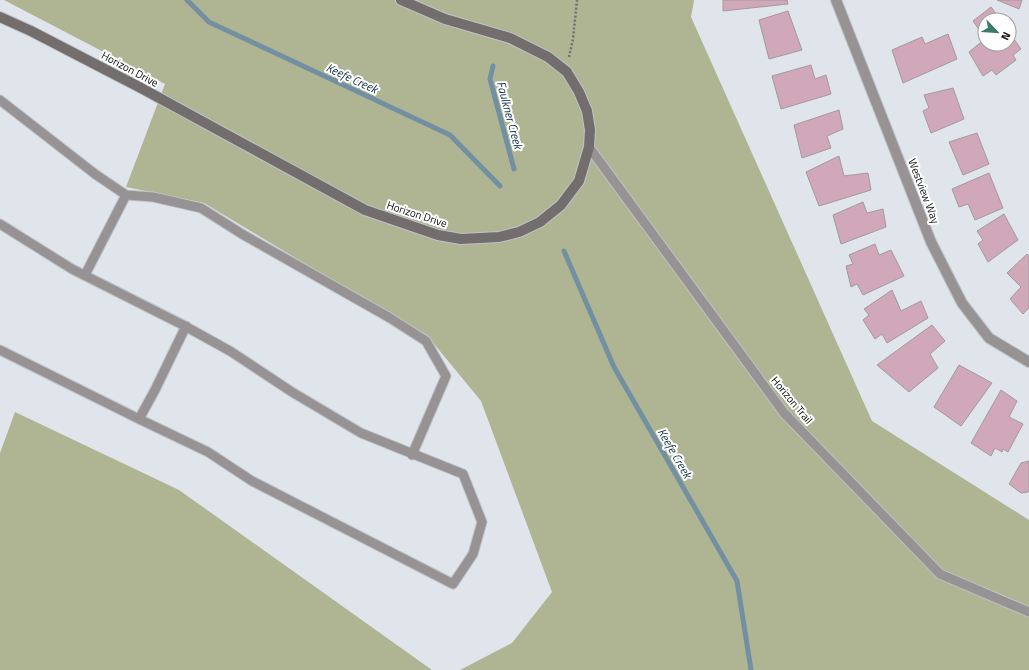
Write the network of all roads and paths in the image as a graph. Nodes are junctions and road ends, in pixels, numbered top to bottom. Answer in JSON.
{"nodes":[{"id":1,"x":401,"y":0,"type":"edge"},
{"id":2,"x":577,"y":0,"type":"edge"},
{"id":3,"x":836,"y":0,"type":"edge"},
{"id":4,"x":0,"y":17,"type":"edge"},
{"id":5,"x":566,"y":72,"type":"junction"},
{"id":6,"x":0,"y":100,"type":"edge"},
{"id":7,"x":589,"y":147,"type":"junction"},
{"id":8,"x":126,"y":195,"type":"junction"},
{"id":9,"x":0,"y":224,"type":"edge"},
{"id":10,"x":85,"y":275,"type":"junction"},
{"id":11,"x":186,"y":326,"type":"junction"},
{"id":12,"x":0,"y":350,"type":"edge"},
{"id":13,"x":1029,"y":362,"type":"edge"},
{"id":14,"x":139,"y":420,"type":"junction"},
{"id":15,"x":412,"y":455,"type":"junction"},
{"id":16,"x":1029,"y":612,"type":"edge"}],
"edges":[{"from":1,"to":5,"type":"street","name":"Horizon Drive"},
{"from":2,"to":5,"type":"path"},
{"from":3,"to":13,"type":"street","name":"Westview Way"},
{"from":4,"to":7,"type":"street","name":"Horizon Drive"},
{"from":5,"to":7,"type":"street","name":"Horizon Drive"},
{"from":6,"to":8,"type":"lane"},
{"from":7,"to":16,"type":"lane","name":"Horizon Trail"},
{"from":8,"to":10,"type":"lane"},
{"from":8,"to":15,"type":"lane"},
{"from":9,"to":10,"type":"lane"},
{"from":10,"to":11,"type":"lane"},
{"from":11,"to":14,"type":"lane"},
{"from":11,"to":15,"type":"lane"},
{"from":12,"to":14,"type":"lane"},
{"from":14,"to":15,"type":"lane"}]}
